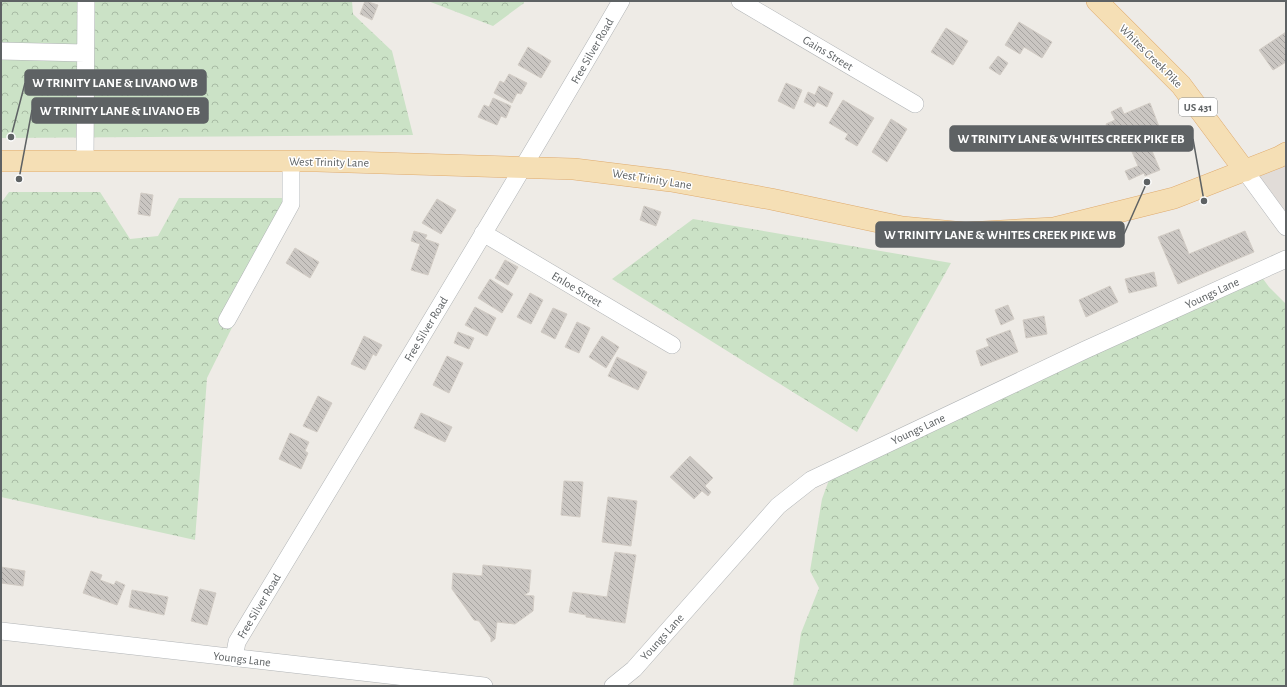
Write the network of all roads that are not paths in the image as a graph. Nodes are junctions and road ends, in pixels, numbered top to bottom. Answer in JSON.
{"nodes":[{"id":1,"x":86,"y":1,"type":"edge"},
{"id":2,"x":621,"y":1,"type":"edge"},
{"id":3,"x":740,"y":1,"type":"edge"},
{"id":4,"x":1097,"y":1,"type":"edge"},
{"id":5,"x":1,"y":51,"type":"edge"},
{"id":6,"x":85,"y":53,"type":"junction"},
{"id":7,"x":915,"y":104,"type":"dead end"},
{"id":8,"x":1286,"y":153,"type":"edge"},
{"id":9,"x":1,"y":161,"type":"edge"},
{"id":10,"x":291,"y":161,"type":"junction"},
{"id":11,"x":85,"y":162,"type":"junction"},
{"id":12,"x":525,"y":166,"type":"junction"},
{"id":13,"x":1245,"y":171,"type":"junction"},
{"id":14,"x":1286,"y":227,"type":"edge"},
{"id":15,"x":483,"y":233,"type":"junction"},
{"id":16,"x":1286,"y":259,"type":"edge"},
{"id":17,"x":227,"y":320,"type":"dead end"},
{"id":18,"x":672,"y":345,"type":"dead end"},
{"id":19,"x":1,"y":631,"type":"edge"},
{"id":20,"x":234,"y":658,"type":"junction"},
{"id":21,"x":484,"y":686,"type":"edge"},
{"id":22,"x":613,"y":686,"type":"edge"}],
"edges":[{"from":1,"to":6,"type":"street"},
{"from":2,"to":12,"type":"street","name":"Free Silver Road"},
{"from":3,"to":7,"type":"street","name":"Gains Street"},
{"from":4,"to":13,"type":"main road","name":"Whites Creek Pike","number":"US 431"},
{"from":5,"to":6,"type":"street"},
{"from":6,"to":11,"type":"street"},
{"from":8,"to":13,"type":"main road","name":"West Trinity Lane"},
{"from":9,"to":11,"type":"main road","name":"West Trinity Lane"},
{"from":10,"to":11,"type":"main road","name":"West Trinity Lane"},
{"from":10,"to":12,"type":"main road","name":"West Trinity Lane"},
{"from":10,"to":17,"type":"street"},
{"from":12,"to":13,"type":"main road","name":"West Trinity Lane"},
{"from":12,"to":15,"type":"street","name":"Free Silver Road"},
{"from":13,"to":14,"type":"street"},
{"from":15,"to":18,"type":"street","name":"Enloe Street"},
{"from":15,"to":20,"type":"street","name":"Free Silver Road"},
{"from":16,"to":22,"type":"street","name":"Youngs Lane"},
{"from":19,"to":20,"type":"street","name":"Youngs Lane"},
{"from":20,"to":21,"type":"street","name":"Youngs Lane"}]}
